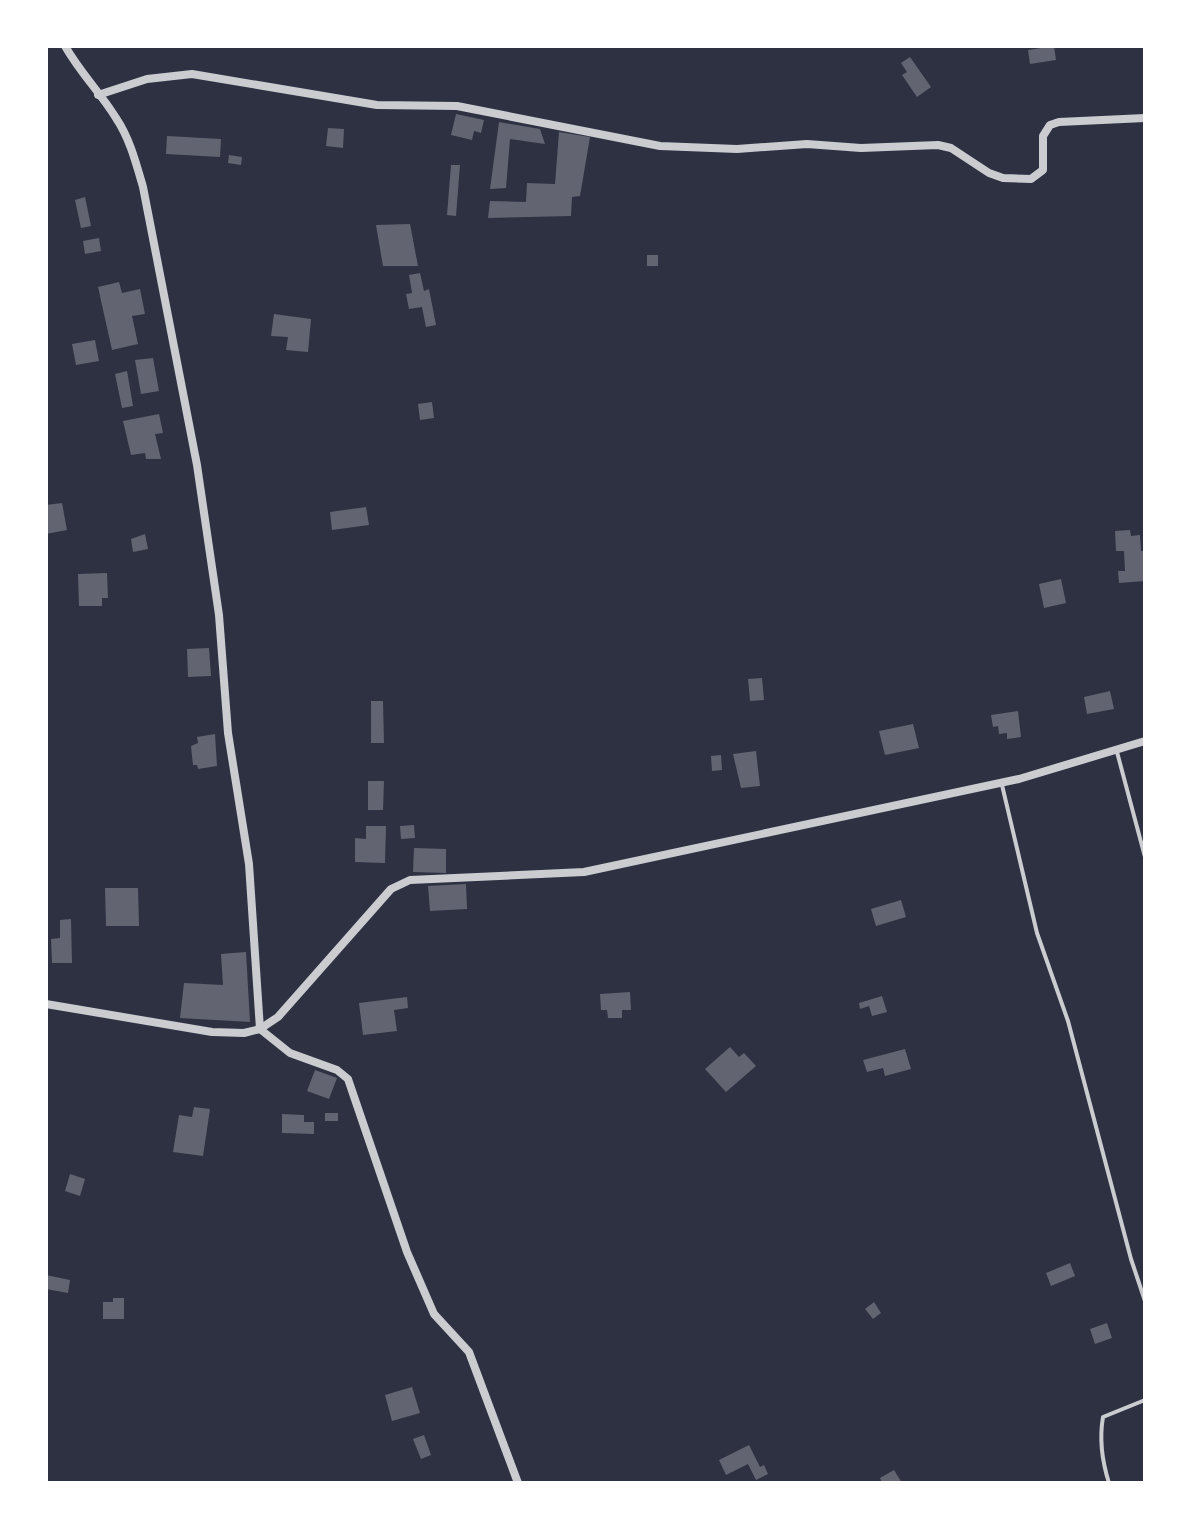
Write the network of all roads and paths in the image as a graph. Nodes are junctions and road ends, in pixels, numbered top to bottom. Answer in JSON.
{"nodes":[{"id":1,"x":65,"y":46,"type":"edge"},
{"id":2,"x":98,"y":95,"type":"junction"},
{"id":3,"x":1145,"y":118,"type":"edge"},
{"id":4,"x":1145,"y":741,"type":"edge"},
{"id":5,"x":1116,"y":749,"type":"junction"},
{"id":6,"x":1002,"y":782,"type":"junction"},
{"id":7,"x":1145,"y":857,"type":"edge"},
{"id":8,"x":46,"y":1004,"type":"edge"},
{"id":9,"x":260,"y":1029,"type":"junction"},
{"id":10,"x":1145,"y":1301,"type":"edge"},
{"id":11,"x":1145,"y":1400,"type":"edge"},
{"id":12,"x":518,"y":1483,"type":"edge"},
{"id":13,"x":1109,"y":1483,"type":"edge"}],
"edges":[{"from":1,"to":2,"type":"street"},
{"from":2,"to":3,"type":"street"},
{"from":2,"to":9,"type":"street"},
{"from":4,"to":5,"type":"street"},
{"from":5,"to":6,"type":"street"},
{"from":5,"to":7,"type":"lane"},
{"from":6,"to":9,"type":"street"},
{"from":6,"to":10,"type":"lane"},
{"from":8,"to":9,"type":"street"},
{"from":9,"to":12,"type":"street"},
{"from":11,"to":13,"type":"lane"}]}
